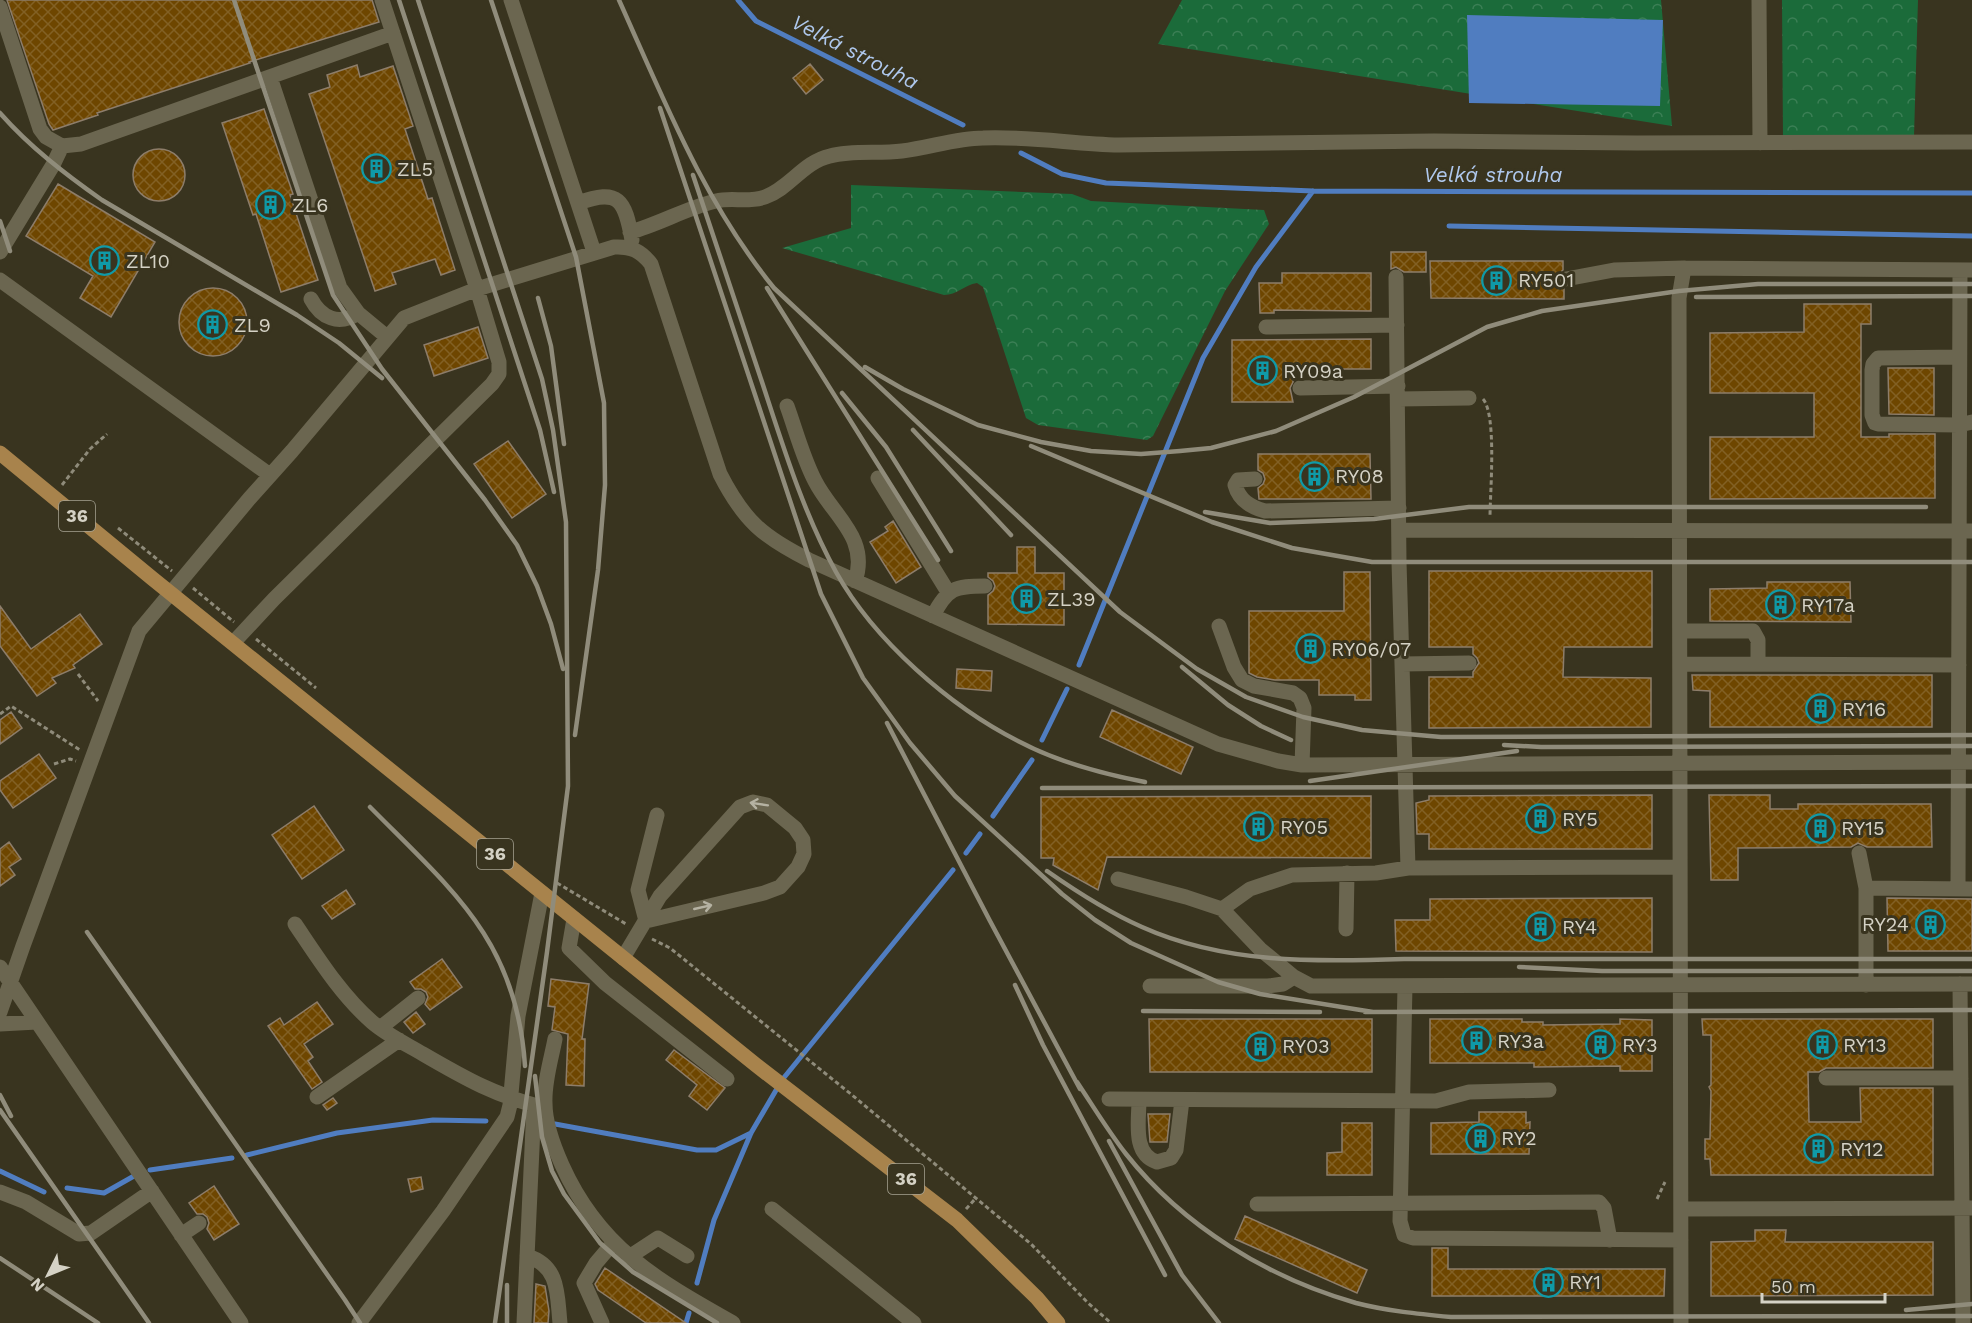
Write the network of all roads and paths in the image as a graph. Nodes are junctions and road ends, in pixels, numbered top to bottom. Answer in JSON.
{"nodes":[{"id":1,"x":382,"y":0,"type":"edge"},
{"id":2,"x":511,"y":0,"type":"edge"},
{"id":3,"x":1759,"y":0,"type":"edge"},
{"id":4,"x":0,"y":7,"type":"edge"},
{"id":5,"x":393,"y":33,"type":"junction"},
{"id":6,"x":270,"y":77,"type":"junction"},
{"id":7,"x":1972,"y":142,"type":"edge"},
{"id":8,"x":1760,"y":143,"type":"junction"},
{"id":9,"x":62,"y":146,"type":"junction"},
{"id":10,"x":578,"y":203,"type":"junction"},
{"id":11,"x":630,"y":232,"type":"junction"},
{"id":12,"x":633,"y":249,"type":"junction"},
{"id":13,"x":0,"y":252,"type":"edge"},
{"id":14,"x":594,"y":252,"type":"junction"},
{"id":15,"x":1684,"y":268,"type":"junction"},
{"id":16,"x":1966,"y":270,"type":"edge"},
{"id":17,"x":1396,"y":277,"type":"dead end"},
{"id":18,"x":1566,"y":279,"type":"dead end"},
{"id":19,"x":0,"y":280,"type":"edge"},
{"id":20,"x":477,"y":289,"type":"junction"},
{"id":21,"x":310,"y":299,"type":"dead end"},
{"id":22,"x":358,"y":313,"type":"junction"},
{"id":23,"x":1397,"y":325,"type":"junction"},
{"id":24,"x":1266,"y":327,"type":"dead end"},
{"id":25,"x":387,"y":337,"type":"junction"},
{"id":26,"x":1959,"y":357,"type":"junction"},
{"id":27,"x":1300,"y":388,"type":"dead end"},
{"id":28,"x":1398,"y":392,"type":"junction"},
{"id":29,"x":1469,"y":398,"type":"joint"},
{"id":30,"x":787,"y":406,"type":"dead end"},
{"id":31,"x":1966,"y":423,"type":"edge"},
{"id":32,"x":107,"y":434,"type":"dead end"},
{"id":33,"x":0,"y":453,"type":"edge"},
{"id":34,"x":270,"y":475,"type":"junction"},
{"id":35,"x":878,"y":478,"type":"dead end"},
{"id":36,"x":1255,"y":479,"type":"dead end"},
{"id":37,"x":53,"y":496,"type":"junction"},
{"id":38,"x":1399,"y":508,"type":"junction"},
{"id":39,"x":1399,"y":530,"type":"junction"},
{"id":40,"x":1490,"y":531,"type":"junction"},
{"id":41,"x":1680,"y":531,"type":"junction"},
{"id":42,"x":1966,"y":531,"type":"edge"},
{"id":43,"x":855,"y":581,"type":"junction"},
{"id":44,"x":985,"y":586,"type":"dead end"},
{"id":45,"x":948,"y":592,"type":"junction"},
{"id":46,"x":199,"y":594,"type":"dead end"},
{"id":47,"x":933,"y":616,"type":"junction"},
{"id":48,"x":1219,"y":627,"type":"dead end"},
{"id":49,"x":244,"y":630,"type":"junction"},
{"id":50,"x":1680,"y":631,"type":"junction"},
{"id":51,"x":233,"y":643,"type":"junction"},
{"id":52,"x":1469,"y":663,"type":"dead end"},
{"id":53,"x":1402,"y":664,"type":"junction"},
{"id":54,"x":1680,"y":664,"type":"junction"},
{"id":55,"x":1758,"y":664,"type":"junction"},
{"id":56,"x":1959,"y":664,"type":"junction"},
{"id":57,"x":78,"y":674,"type":"dead end"},
{"id":58,"x":317,"y":689,"type":"dead end"},
{"id":59,"x":109,"y":708,"type":"junction"},
{"id":60,"x":0,"y":714,"type":"edge"},
{"id":61,"x":90,"y":762,"type":"junction"},
{"id":62,"x":1965,"y":762,"type":"edge"},
{"id":63,"x":1405,"y":763,"type":"junction"},
{"id":64,"x":1680,"y":763,"type":"junction"},
{"id":65,"x":54,"y":764,"type":"dead end"},
{"id":66,"x":1302,"y":765,"type":"junction"},
{"id":67,"x":657,"y":815,"type":"dead end"},
{"id":68,"x":1859,"y":853,"type":"dead end"},
{"id":69,"x":1680,"y":867,"type":"junction"},
{"id":70,"x":1408,"y":868,"type":"junction"},
{"id":71,"x":1347,"y":873,"type":"junction"},
{"id":72,"x":1118,"y":879,"type":"dead end"},
{"id":73,"x":555,"y":882,"type":"dead end"},
{"id":74,"x":1866,"y":888,"type":"junction"},
{"id":75,"x":1965,"y":889,"type":"edge"},
{"id":76,"x":542,"y":892,"type":"junction"},
{"id":77,"x":1222,"y":909,"type":"junction"},
{"id":78,"x":574,"y":919,"type":"junction"},
{"id":79,"x":295,"y":924,"type":"dead end"},
{"id":80,"x":643,"y":927,"type":"junction"},
{"id":81,"x":1346,"y":929,"type":"dead end"},
{"id":82,"x":623,"y":958,"type":"junction"},
{"id":83,"x":0,"y":967,"type":"edge"},
{"id":84,"x":1294,"y":977,"type":"junction"},
{"id":85,"x":11,"y":983,"type":"junction"},
{"id":86,"x":605,"y":983,"type":"junction"},
{"id":87,"x":1966,"y":984,"type":"edge"},
{"id":88,"x":1681,"y":985,"type":"junction"},
{"id":89,"x":1866,"y":985,"type":"junction"},
{"id":90,"x":1150,"y":986,"type":"dead end"},
{"id":91,"x":1405,"y":986,"type":"junction"},
{"id":92,"x":418,"y":998,"type":"dead end"},
{"id":93,"x":0,"y":1012,"type":"edge"},
{"id":94,"x":623,"y":1012,"type":"dead end"},
{"id":95,"x":37,"y":1022,"type":"junction"},
{"id":96,"x":0,"y":1024,"type":"edge"},
{"id":97,"x":380,"y":1028,"type":"junction"},
{"id":98,"x":399,"y":1040,"type":"junction"},
{"id":99,"x":555,"y":1040,"type":"dead end"},
{"id":100,"x":1826,"y":1078,"type":"dead end"},
{"id":101,"x":1961,"y":1078,"type":"junction"},
{"id":102,"x":727,"y":1079,"type":"dead end"},
{"id":103,"x":1549,"y":1090,"type":"dead end"},
{"id":104,"x":317,"y":1097,"type":"dead end"},
{"id":105,"x":511,"y":1099,"type":"junction"},
{"id":106,"x":1109,"y":1100,"type":"dead end"},
{"id":107,"x":1139,"y":1100,"type":"junction"},
{"id":108,"x":1182,"y":1100,"type":"junction"},
{"id":109,"x":1402,"y":1101,"type":"junction"},
{"id":110,"x":539,"y":1106,"type":"junction"},
{"id":111,"x":1967,"y":1162,"type":"edge"},
{"id":112,"x":152,"y":1191,"type":"junction"},
{"id":113,"x":0,"y":1192,"type":"edge"},
{"id":114,"x":1401,"y":1202,"type":"junction"},
{"id":115,"x":1257,"y":1204,"type":"dead end"},
{"id":116,"x":1967,"y":1208,"type":"edge"},
{"id":117,"x":772,"y":1209,"type":"dead end"},
{"id":118,"x":1681,"y":1209,"type":"junction"},
{"id":119,"x":199,"y":1224,"type":"dead end"},
{"id":120,"x":182,"y":1235,"type":"junction"},
{"id":121,"x":1610,"y":1240,"type":"junction"},
{"id":122,"x":1681,"y":1240,"type":"junction"},
{"id":123,"x":613,"y":1243,"type":"junction"},
{"id":124,"x":527,"y":1256,"type":"junction"},
{"id":125,"x":687,"y":1256,"type":"dead end"},
{"id":126,"x":628,"y":1257,"type":"junction"},
{"id":127,"x":714,"y":1318,"type":"edge"},
{"id":128,"x":906,"y":1321,"type":"edge"},
{"id":129,"x":241,"y":1323,"type":"edge"},
{"id":130,"x":359,"y":1323,"type":"edge"},
{"id":131,"x":524,"y":1323,"type":"edge"},
{"id":132,"x":560,"y":1323,"type":"edge"},
{"id":133,"x":602,"y":1323,"type":"edge"},
{"id":134,"x":733,"y":1323,"type":"edge"},
{"id":135,"x":1058,"y":1323,"type":"edge"},
{"id":136,"x":1112,"y":1323,"type":"edge"},
{"id":137,"x":1681,"y":1323,"type":"edge"},
{"id":138,"x":1963,"y":1323,"type":"edge"}],
"edges":[{"from":1,"to":5,"type":"lane"},
{"from":2,"to":10,"type":"lane"},
{"from":3,"to":8,"type":"lane"},
{"from":4,"to":9,"type":"lane"},
{"from":5,"to":6,"type":"lane"},
{"from":5,"to":20,"type":"lane"},
{"from":6,"to":9,"type":"lane"},
{"from":6,"to":22,"type":"lane"},
{"from":7,"to":8,"type":"lane"},
{"from":8,"to":11,"type":"lane"},
{"from":9,"to":13,"type":"lane"},
{"from":10,"to":11,"type":"lane"},
{"from":10,"to":14,"type":"lane"},
{"from":11,"to":12,"type":"lane"},
{"from":12,"to":14,"type":"lane"},
{"from":12,"to":43,"type":"lane"},
{"from":14,"to":20,"type":"lane"},
{"from":15,"to":16,"type":"lane"},
{"from":15,"to":18,"type":"lane"},
{"from":15,"to":41,"type":"lane"},
{"from":16,"to":26,"type":"lane"},
{"from":17,"to":23,"type":"lane"},
{"from":19,"to":34,"type":"lane"},
{"from":20,"to":25,"type":"lane"},
{"from":20,"to":49,"type":"lane"},
{"from":21,"to":22,"type":"lane"},
{"from":22,"to":25,"type":"lane"},
{"from":23,"to":24,"type":"lane"},
{"from":23,"to":28,"type":"lane"},
{"from":25,"to":34,"type":"lane"},
{"from":26,"to":31,"type":"lane"},
{"from":26,"to":31,"type":"lane"},
{"from":27,"to":28,"type":"lane"},
{"from":28,"to":29,"type":"lane"},
{"from":28,"to":38,"type":"lane"},
{"from":29,"to":40,"type":"path"},
{"from":30,"to":43,"type":"lane"},
{"from":31,"to":42,"type":"lane"},
{"from":32,"to":37,"type":"path"},
{"from":33,"to":37,"type":"main road","number":"36"},
{"from":34,"to":59,"type":"lane"},
{"from":35,"to":45,"type":"lane"},
{"from":36,"to":38,"type":"lane"},
{"from":37,"to":51,"type":"main road","number":"36"},
{"from":38,"to":39,"type":"lane"},
{"from":39,"to":40,"type":"lane"},
{"from":39,"to":53,"type":"lane"},
{"from":40,"to":41,"type":"lane"},
{"from":41,"to":42,"type":"lane"},
{"from":41,"to":50,"type":"lane"},
{"from":42,"to":56,"type":"lane"},
{"from":43,"to":47,"type":"lane"},
{"from":44,"to":45,"type":"lane"},
{"from":45,"to":47,"type":"lane"},
{"from":46,"to":49,"type":"path"},
{"from":47,"to":66,"type":"lane"},
{"from":48,"to":66,"type":"lane"},
{"from":49,"to":51,"type":"lane"},
{"from":49,"to":58,"type":"path"},
{"from":50,"to":54,"type":"lane"},
{"from":50,"to":55,"type":"lane"},
{"from":51,"to":76,"type":"main road","number":"36"},
{"from":52,"to":53,"type":"lane"},
{"from":53,"to":63,"type":"lane"},
{"from":54,"to":55,"type":"lane"},
{"from":54,"to":64,"type":"lane"},
{"from":55,"to":56,"type":"lane"},
{"from":56,"to":62,"type":"lane"},
{"from":57,"to":59,"type":"path"},
{"from":59,"to":61,"type":"lane"},
{"from":60,"to":61,"type":"path"},
{"from":61,"to":65,"type":"path"},
{"from":61,"to":85,"type":"lane"},
{"from":62,"to":64,"type":"lane"},
{"from":62,"to":75,"type":"lane"},
{"from":63,"to":64,"type":"lane"},
{"from":63,"to":66,"type":"lane"},
{"from":63,"to":70,"type":"lane"},
{"from":64,"to":69,"type":"lane"},
{"from":67,"to":80,"type":"lane"},
{"from":68,"to":74,"type":"lane"},
{"from":69,"to":70,"type":"lane"},
{"from":69,"to":88,"type":"lane"},
{"from":70,"to":71,"type":"lane"},
{"from":71,"to":77,"type":"lane"},
{"from":71,"to":81,"type":"lane"},
{"from":72,"to":77,"type":"lane"},
{"from":73,"to":80,"type":"path"},
{"from":74,"to":75,"type":"lane"},
{"from":74,"to":89,"type":"lane"},
{"from":76,"to":78,"type":"main road","number":"36"},
{"from":76,"to":105,"type":"lane"},
{"from":77,"to":84,"type":"lane"},
{"from":78,"to":82,"type":"main road","number":"36"},
{"from":78,"to":86,"type":"lane"},
{"from":79,"to":97,"type":"lane"},
{"from":80,"to":80,"type":"lane","one_way":true},
{"from":80,"to":82,"type":"lane"},
{"from":80,"to":136,"type":"path"},
{"from":82,"to":135,"type":"main road","number":"36"},
{"from":83,"to":85,"type":"lane"},
{"from":84,"to":90,"type":"lane"},
{"from":84,"to":91,"type":"lane"},
{"from":85,"to":93,"type":"lane"},
{"from":85,"to":95,"type":"lane"},
{"from":86,"to":94,"type":"lane"},
{"from":86,"to":102,"type":"lane"},
{"from":87,"to":89,"type":"lane"},
{"from":87,"to":101,"type":"lane"},
{"from":88,"to":89,"type":"lane"},
{"from":88,"to":91,"type":"lane"},
{"from":88,"to":118,"type":"lane"},
{"from":91,"to":109,"type":"lane"},
{"from":92,"to":97,"type":"lane"},
{"from":95,"to":96,"type":"lane"},
{"from":95,"to":112,"type":"lane"},
{"from":97,"to":98,"type":"lane"},
{"from":98,"to":104,"type":"lane"},
{"from":98,"to":105,"type":"lane"},
{"from":99,"to":110,"type":"lane"},
{"from":100,"to":101,"type":"lane"},
{"from":101,"to":111,"type":"lane"},
{"from":103,"to":109,"type":"lane"},
{"from":105,"to":110,"type":"lane"},
{"from":105,"to":130,"type":"lane"},
{"from":106,"to":107,"type":"lane"},
{"from":107,"to":108,"type":"lane"},
{"from":107,"to":108,"type":"lane"},
{"from":108,"to":109,"type":"lane"},
{"from":109,"to":114,"type":"lane"},
{"from":110,"to":123,"type":"lane"},
{"from":110,"to":124,"type":"lane"},
{"from":111,"to":116,"type":"lane"},
{"from":112,"to":113,"type":"lane"},
{"from":112,"to":120,"type":"lane"},
{"from":114,"to":115,"type":"lane"},
{"from":114,"to":121,"type":"lane"},
{"from":114,"to":121,"type":"lane"},
{"from":116,"to":118,"type":"lane"},
{"from":116,"to":138,"type":"lane"},
{"from":117,"to":128,"type":"lane"},
{"from":118,"to":122,"type":"lane"},
{"from":119,"to":120,"type":"lane"},
{"from":120,"to":129,"type":"lane"},
{"from":121,"to":122,"type":"lane"},
{"from":122,"to":137,"type":"lane"},
{"from":123,"to":126,"type":"lane"},
{"from":123,"to":133,"type":"lane"},
{"from":124,"to":131,"type":"lane"},
{"from":124,"to":132,"type":"lane"},
{"from":125,"to":126,"type":"lane"},
{"from":126,"to":127,"type":"lane"},
{"from":127,"to":134,"type":"lane"}]}
